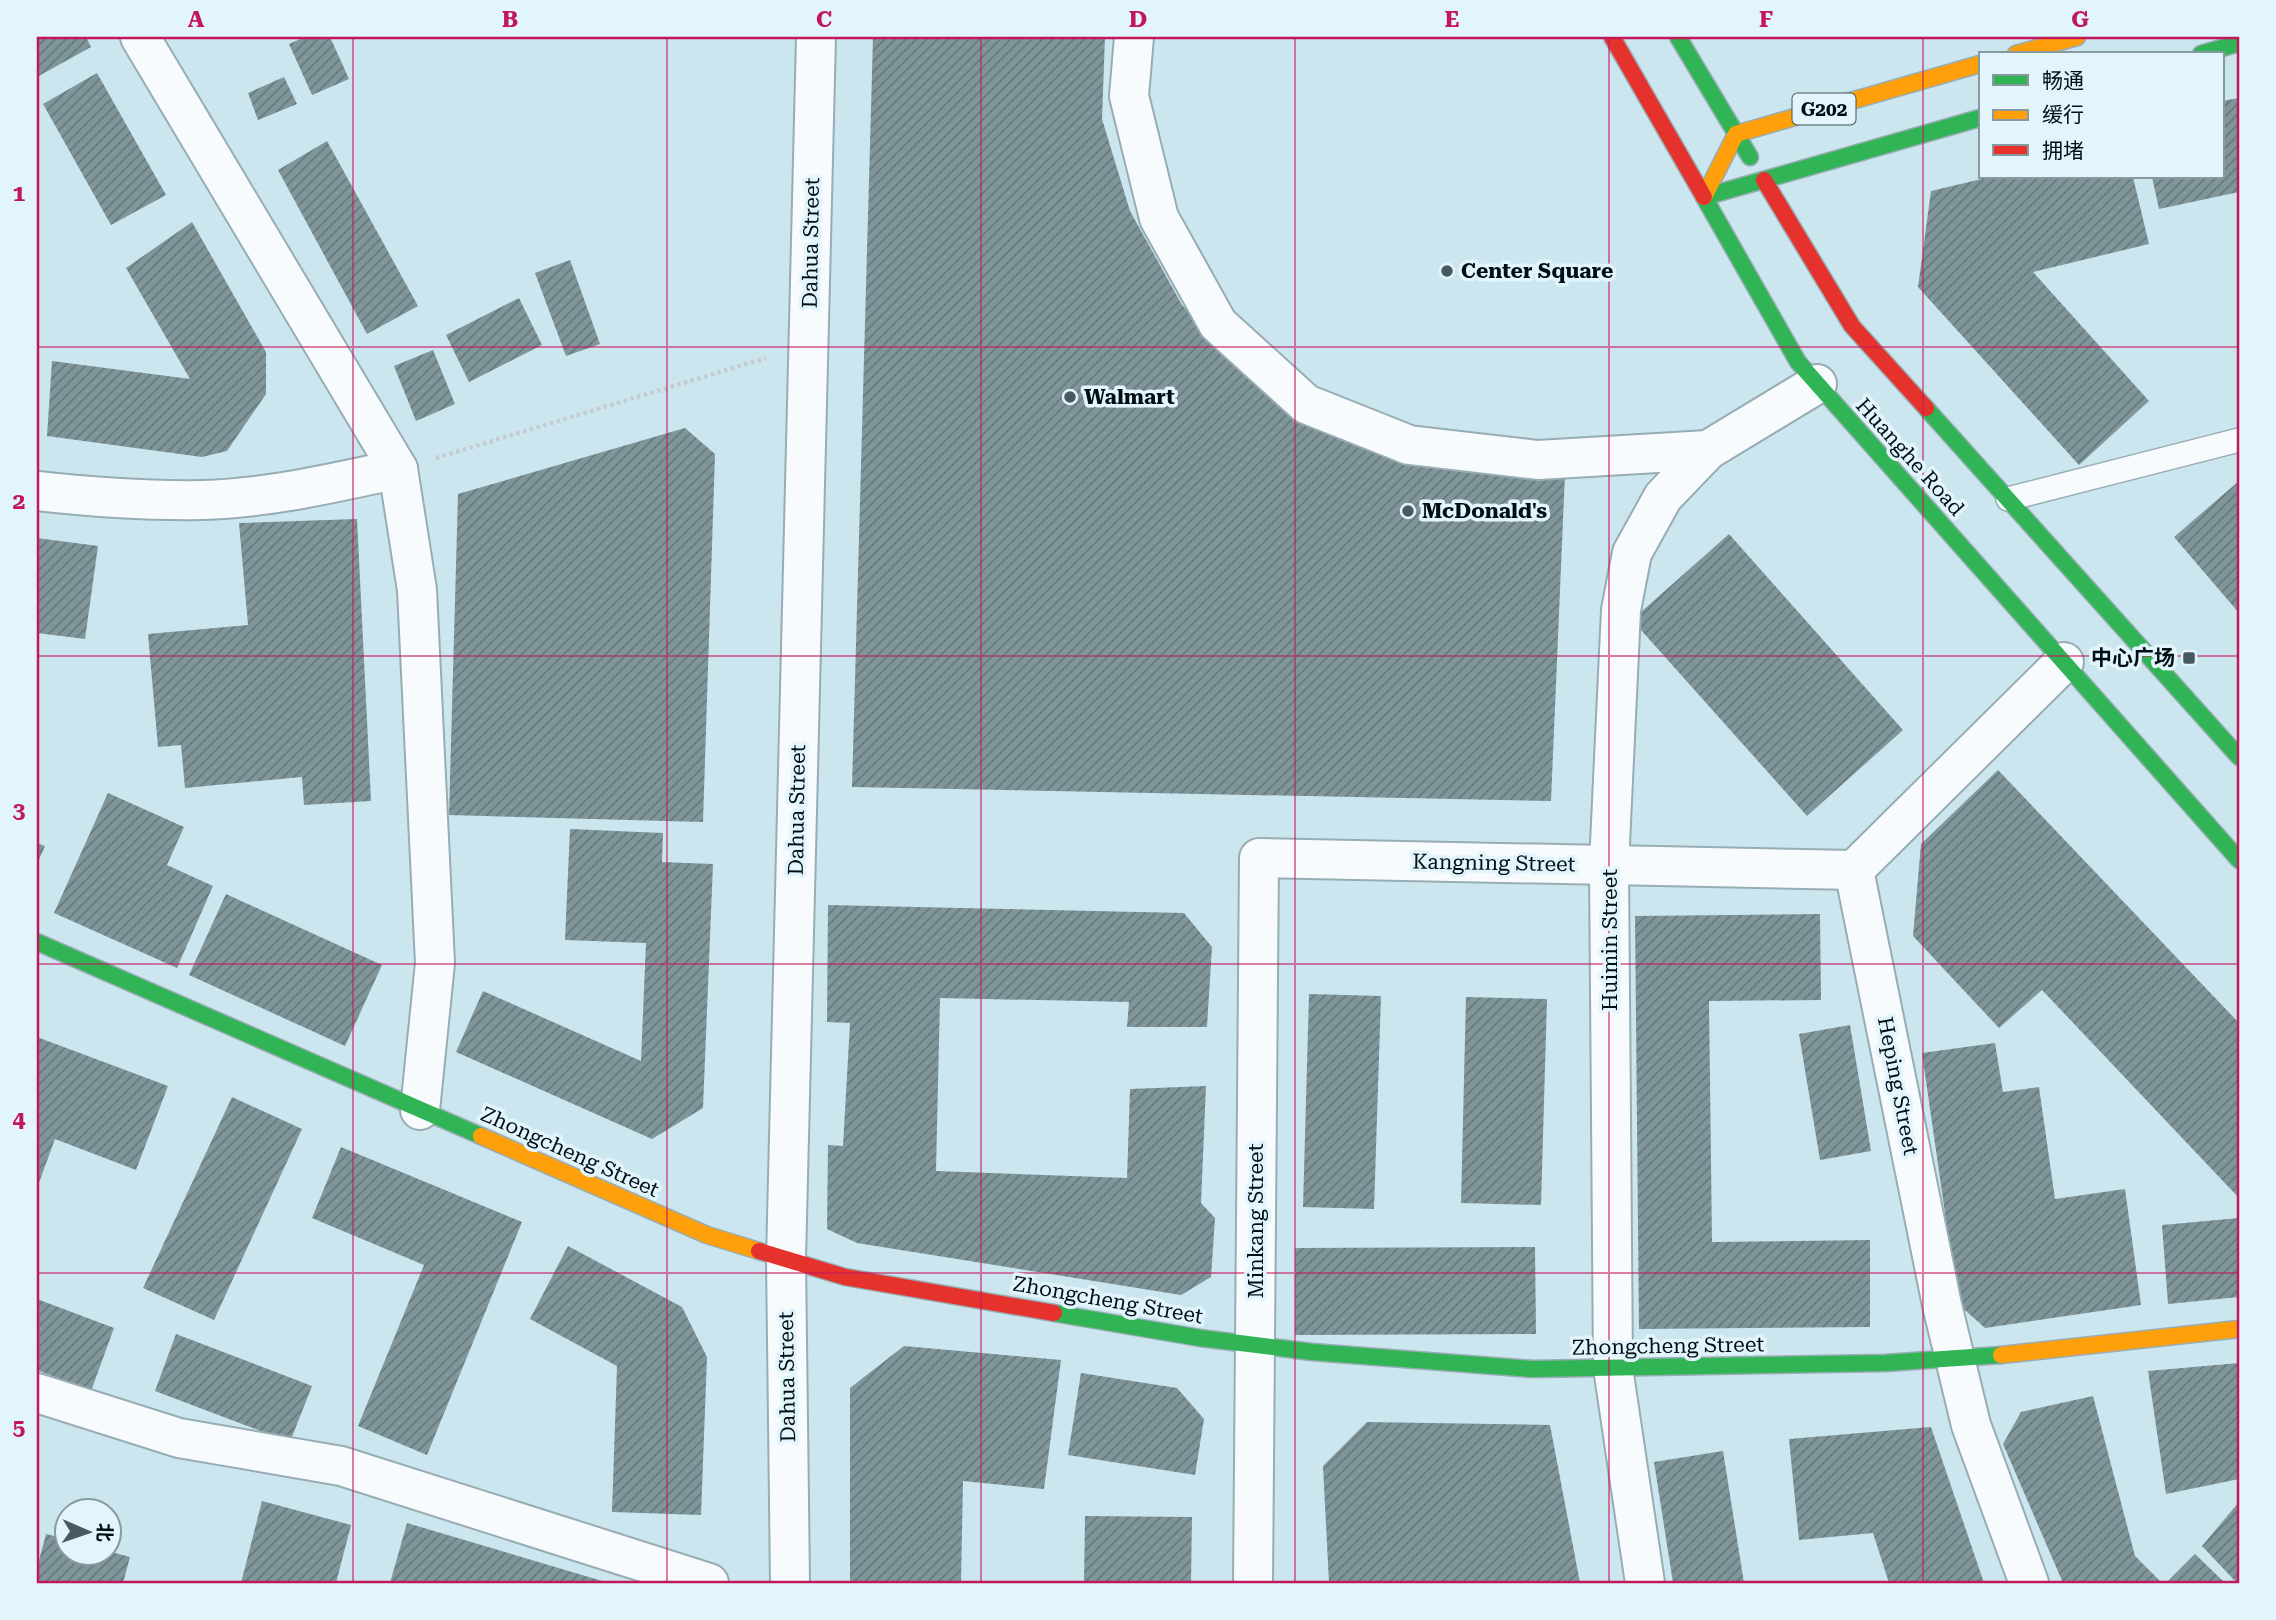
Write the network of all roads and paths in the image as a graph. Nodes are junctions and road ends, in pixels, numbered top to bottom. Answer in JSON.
{"nodes":[{"id":1,"x":140,"y":37,"type":"edge"},
{"id":2,"x":816,"y":37,"type":"edge"},
{"id":3,"x":1134,"y":37,"type":"edge"},
{"id":4,"x":1612,"y":37,"type":"edge"},
{"id":5,"x":1678,"y":37,"type":"edge"},
{"id":6,"x":2077,"y":37,"type":"edge"},
{"id":7,"x":2239,"y":43,"type":"edge"},
{"id":8,"x":2023,"y":52,"type":"edge"},
{"id":9,"x":2208,"y":52,"type":"edge"},
{"id":10,"x":1979,"y":64,"type":"edge"},
{"id":11,"x":1979,"y":118,"type":"edge"},
{"id":12,"x":1736,"y":134,"type":"junction"},
{"id":13,"x":1764,"y":180,"type":"junction"},
{"id":14,"x":1704,"y":197,"type":"junction"},
{"id":15,"x":809,"y":345,"type":"junction"},
{"id":16,"x":1817,"y":384,"type":"junction"},
{"id":17,"x":2239,"y":440,"type":"edge"},
{"id":18,"x":1707,"y":450,"type":"junction"},
{"id":19,"x":398,"y":469,"type":"junction"},
{"id":20,"x":37,"y":491,"type":"edge"},
{"id":21,"x":2008,"y":499,"type":"junction"},
{"id":22,"x":2064,"y":662,"type":"junction"},
{"id":23,"x":2239,"y":757,"type":"edge"},
{"id":24,"x":1259,"y":858,"type":"joint"},
{"id":25,"x":2239,"y":860,"type":"edge"},
{"id":26,"x":1609,"y":865,"type":"junction"},
{"id":27,"x":1854,"y":870,"type":"junction"},
{"id":28,"x":37,"y":942,"type":"edge"},
{"id":29,"x":421,"y":1110,"type":"junction"},
{"id":30,"x":786,"y":1259,"type":"junction"},
{"id":31,"x":2239,"y":1329,"type":"edge"},
{"id":32,"x":1254,"y":1345,"type":"junction"},
{"id":33,"x":1955,"y":1358,"type":"junction"},
{"id":34,"x":1613,"y":1368,"type":"junction"},
{"id":35,"x":37,"y":1393,"type":"edge"},
{"id":36,"x":709,"y":1583,"type":"edge"},
{"id":37,"x":790,"y":1583,"type":"edge"},
{"id":38,"x":1253,"y":1583,"type":"edge"},
{"id":39,"x":1645,"y":1583,"type":"edge"},
{"id":40,"x":2029,"y":1583,"type":"edge"}],
"edges":[{"from":1,"to":19,"type":"street"},
{"from":2,"to":15,"type":"street","name":"Dahua Street"},
{"from":3,"to":18,"type":"street"},
{"from":4,"to":14,"type":"main road","name":"Huanghe Road"},
{"from":5,"to":12,"type":"main road"},
{"from":6,"to":8,"type":"main road"},
{"from":7,"to":9,"type":"main road"},
{"from":10,"to":12,"type":"main road","number":"G202"},
{"from":11,"to":13,"type":"main road","number":"G202"},
{"from":12,"to":13,"type":"main road"},
{"from":12,"to":14,"type":"main road"},
{"from":13,"to":14,"type":"main road","number":"G202"},
{"from":13,"to":21,"type":"main road"},
{"from":14,"to":16,"type":"main road","name":"Huanghe Road"},
{"from":15,"to":19,"type":"path"},
{"from":15,"to":30,"type":"street","name":"Dahua Street"},
{"from":16,"to":18,"type":"street","name":"Huimin Street"},
{"from":16,"to":22,"type":"main road","name":"Huanghe Road"},
{"from":17,"to":21,"type":"lane"},
{"from":18,"to":26,"type":"street","name":"Huimin Street"},
{"from":19,"to":20,"type":"street"},
{"from":19,"to":29,"type":"street"},
{"from":21,"to":23,"type":"main road"},
{"from":22,"to":25,"type":"main road","name":"Huanghe Road"},
{"from":22,"to":27,"type":"street"},
{"from":24,"to":26,"type":"street","name":"Kangning Street"},
{"from":24,"to":32,"type":"street","name":"Minkang Street"},
{"from":26,"to":27,"type":"street","name":"Kangning Street"},
{"from":26,"to":34,"type":"street","name":"Huimin Street"},
{"from":27,"to":33,"type":"street","name":"Heping Street"},
{"from":28,"to":29,"type":"main road","name":"Zhongcheng Street"},
{"from":29,"to":30,"type":"main road","name":"Zhongcheng Street"},
{"from":30,"to":32,"type":"main road","name":"Zhongcheng Street"},
{"from":30,"to":37,"type":"street","name":"Dahua Street"},
{"from":31,"to":33,"type":"main road","name":"Zhongcheng Street"},
{"from":32,"to":34,"type":"main road","name":"Zhongcheng Street"},
{"from":32,"to":38,"type":"street","name":"Minkang Street"},
{"from":33,"to":34,"type":"main road","name":"Zhongcheng Street"},
{"from":33,"to":40,"type":"street","name":"Heping Street"},
{"from":34,"to":39,"type":"street","name":"Huimin Street"},
{"from":35,"to":36,"type":"street"}]}
